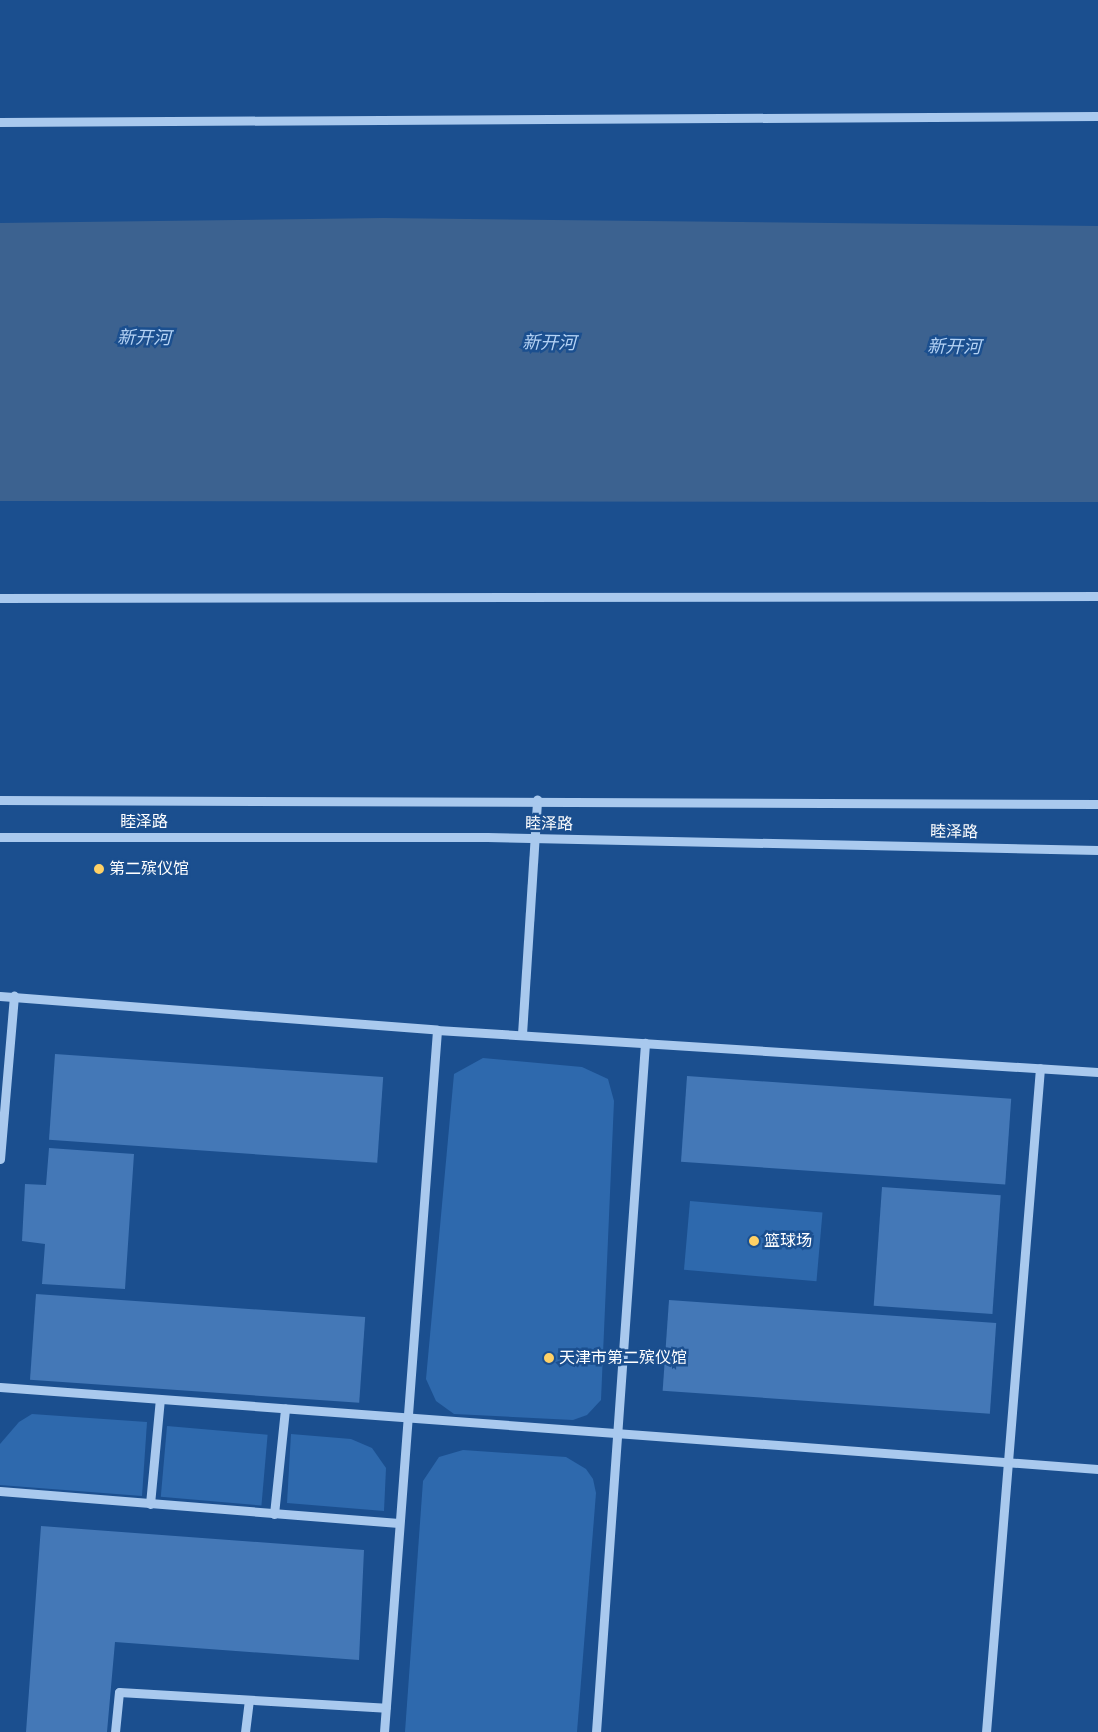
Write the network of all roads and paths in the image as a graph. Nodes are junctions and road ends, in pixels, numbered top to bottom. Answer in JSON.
{"nodes":[{"id":1,"x":1098,"y":116,"type":"edge"},
{"id":2,"x":0,"y":122,"type":"edge"},
{"id":3,"x":1098,"y":596,"type":"edge"},
{"id":4,"x":0,"y":598,"type":"edge"},
{"id":5,"x":536,"y":799,"type":"junction"},
{"id":6,"x":0,"y":800,"type":"edge"},
{"id":7,"x":1098,"y":804,"type":"edge"},
{"id":8,"x":0,"y":837,"type":"edge"},
{"id":9,"x":535,"y":838,"type":"junction"},
{"id":10,"x":1098,"y":850,"type":"edge"},
{"id":11,"x":0,"y":996,"type":"edge"},
{"id":12,"x":14,"y":996,"type":"junction"},
{"id":13,"x":436,"y":1030,"type":"junction"},
{"id":14,"x":522,"y":1034,"type":"junction"},
{"id":15,"x":645,"y":1044,"type":"junction"},
{"id":16,"x":1040,"y":1068,"type":"junction"},
{"id":17,"x":1098,"y":1072,"type":"edge"},
{"id":18,"x":0,"y":1159,"type":"edge"},
{"id":19,"x":0,"y":1388,"type":"edge"},
{"id":20,"x":160,"y":1399,"type":"junction"},
{"id":21,"x":285,"y":1408,"type":"junction"},
{"id":22,"x":408,"y":1418,"type":"junction"},
{"id":23,"x":614,"y":1433,"type":"junction"},
{"id":24,"x":1010,"y":1462,"type":"junction"},
{"id":25,"x":1098,"y":1469,"type":"edge"},
{"id":26,"x":0,"y":1491,"type":"edge"},
{"id":27,"x":150,"y":1504,"type":"junction"},
{"id":28,"x":274,"y":1514,"type":"junction"},
{"id":29,"x":399,"y":1523,"type":"junction"},
{"id":30,"x":249,"y":1701,"type":"junction"},
{"id":31,"x":386,"y":1708,"type":"junction"},
{"id":32,"x":116,"y":1732,"type":"edge"},
{"id":33,"x":245,"y":1732,"type":"edge"},
{"id":34,"x":384,"y":1732,"type":"edge"},
{"id":35,"x":596,"y":1732,"type":"edge"},
{"id":36,"x":986,"y":1732,"type":"edge"}],
"edges":[{"from":1,"to":2,"type":"street"},
{"from":3,"to":4,"type":"street"},
{"from":5,"to":6,"type":"street","name":"睦泽路"},
{"from":5,"to":7,"type":"street","name":"睦泽路"},
{"from":5,"to":9,"type":"street"},
{"from":8,"to":9,"type":"street","name":"睦泽路"},
{"from":9,"to":10,"type":"street","name":"睦泽路"},
{"from":9,"to":14,"type":"street"},
{"from":11,"to":12,"type":"street"},
{"from":12,"to":13,"type":"street"},
{"from":12,"to":18,"type":"street"},
{"from":13,"to":14,"type":"street"},
{"from":13,"to":22,"type":"street"},
{"from":14,"to":15,"type":"street"},
{"from":15,"to":16,"type":"street"},
{"from":15,"to":23,"type":"street"},
{"from":16,"to":17,"type":"street"},
{"from":16,"to":24,"type":"street"},
{"from":19,"to":20,"type":"street"},
{"from":20,"to":21,"type":"street"},
{"from":20,"to":27,"type":"street"},
{"from":21,"to":22,"type":"street"},
{"from":21,"to":28,"type":"street"},
{"from":22,"to":23,"type":"street"},
{"from":22,"to":29,"type":"street"},
{"from":23,"to":24,"type":"street"},
{"from":23,"to":35,"type":"street"},
{"from":24,"to":25,"type":"street"},
{"from":24,"to":36,"type":"street"},
{"from":26,"to":27,"type":"street"},
{"from":27,"to":28,"type":"street"},
{"from":28,"to":29,"type":"street"},
{"from":29,"to":31,"type":"street"},
{"from":30,"to":31,"type":"street"},
{"from":30,"to":32,"type":"street"},
{"from":30,"to":33,"type":"street"},
{"from":31,"to":34,"type":"street"}]}
